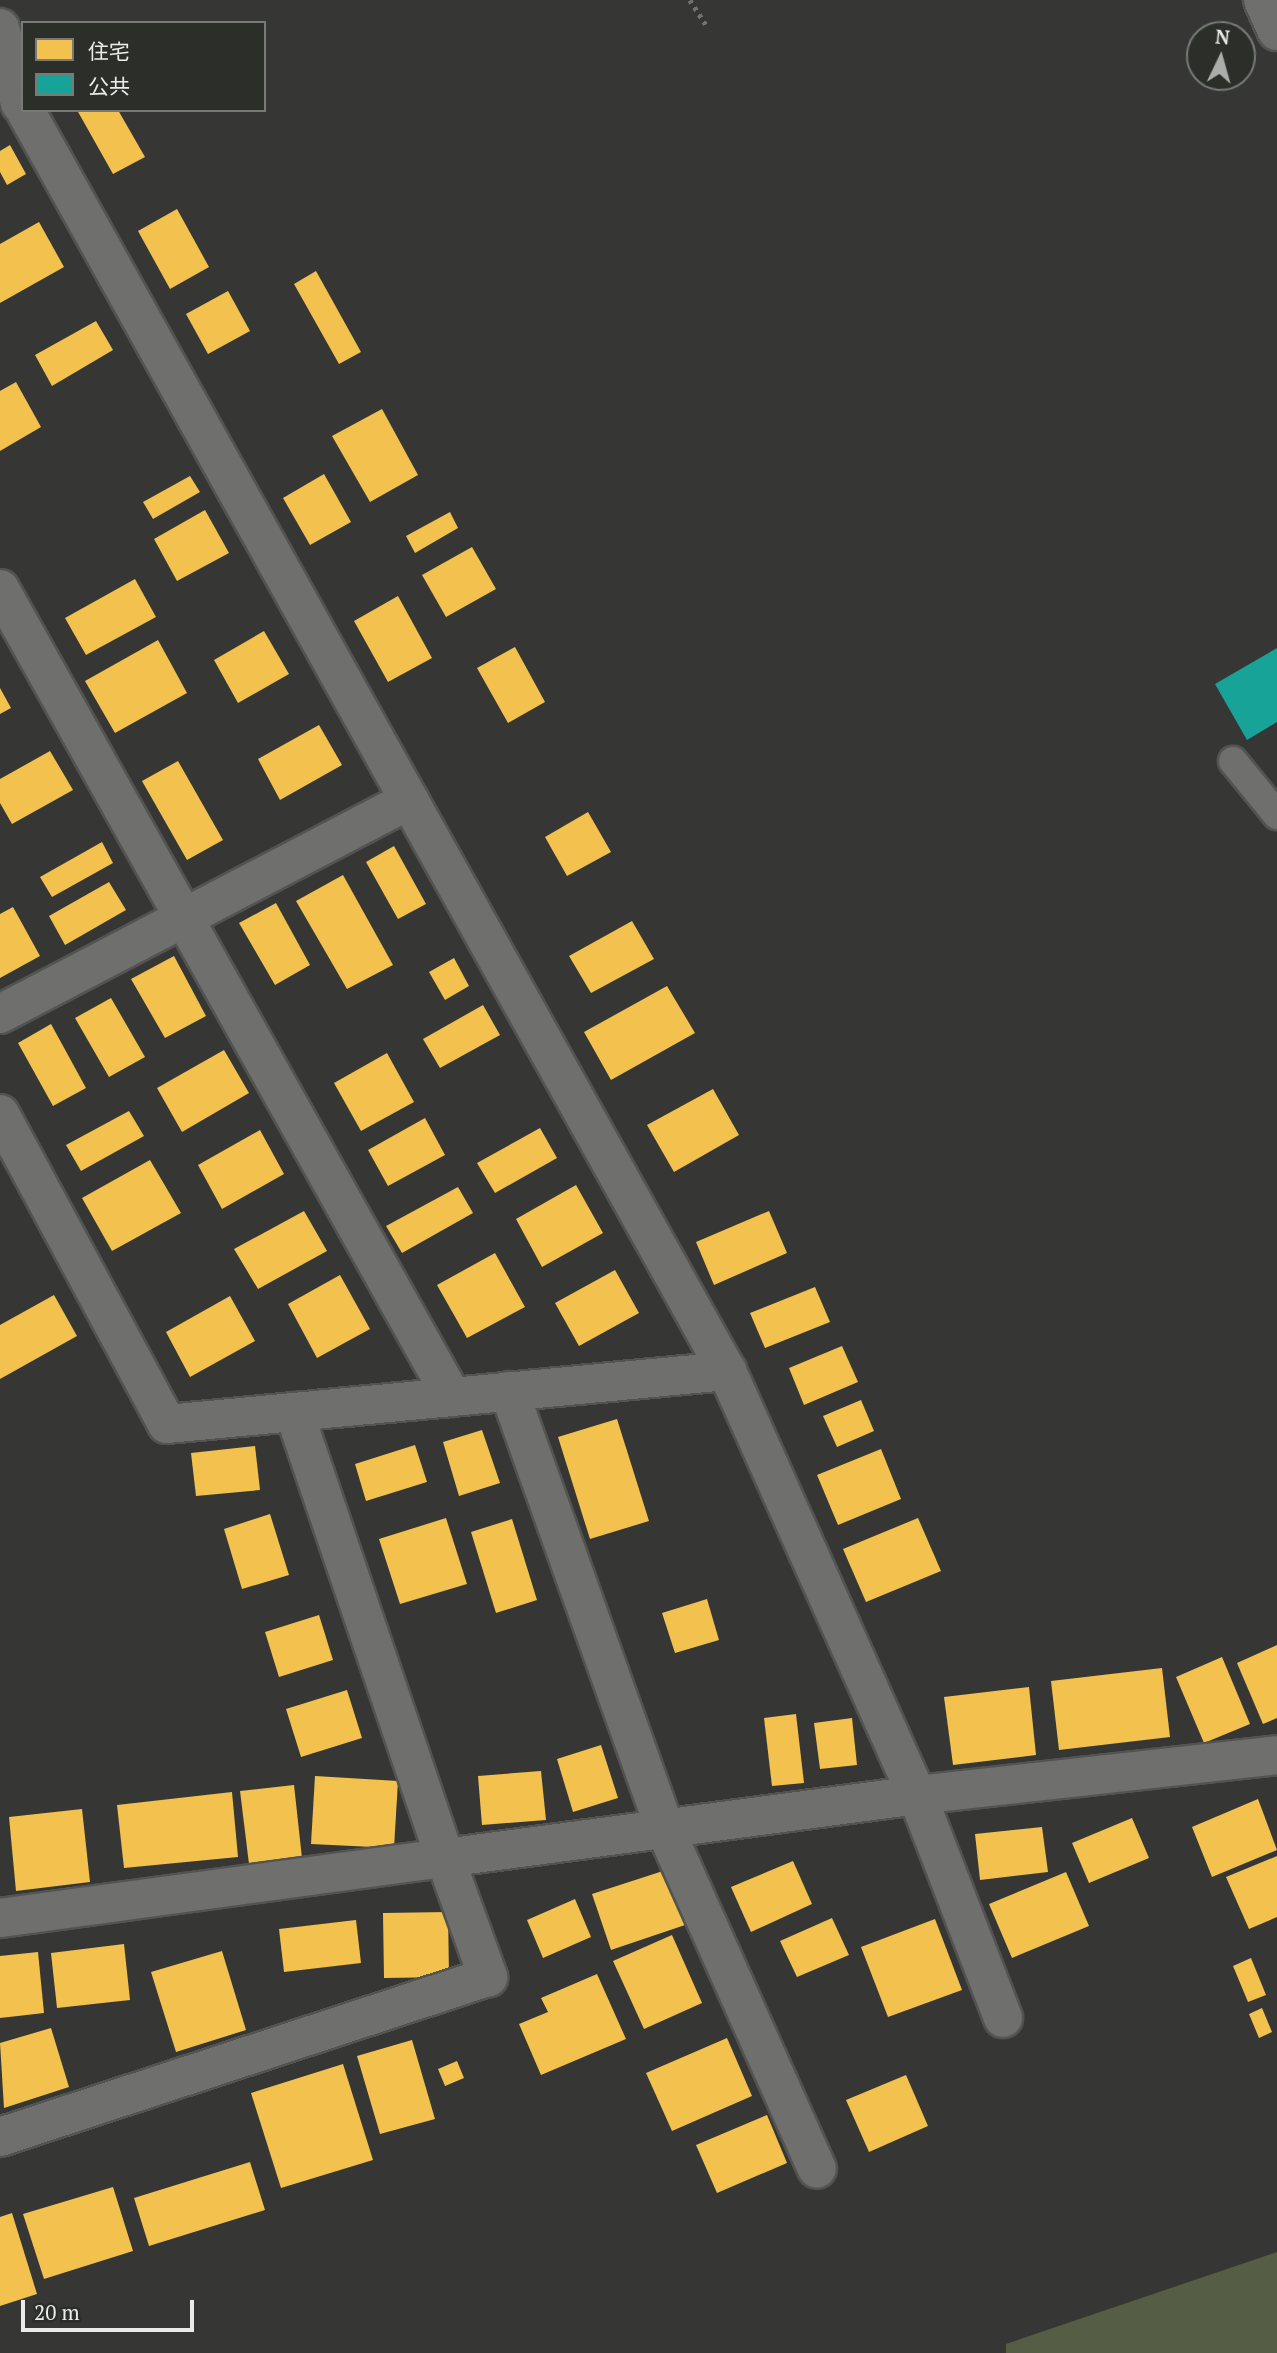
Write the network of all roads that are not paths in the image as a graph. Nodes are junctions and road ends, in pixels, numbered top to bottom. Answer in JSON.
{"nodes":[{"id":1,"x":1263,"y":0,"type":"edge"},
{"id":2,"x":0,"y":28,"type":"edge"},
{"id":3,"x":1277,"y":31,"type":"edge"},
{"id":4,"x":17,"y":106,"type":"edge"},
{"id":5,"x":0,"y":589,"type":"edge"},
{"id":6,"x":1233,"y":761,"type":"dead end"},
{"id":7,"x":409,"y":800,"type":"junction"},
{"id":8,"x":1277,"y":815,"type":"edge"},
{"id":9,"x":182,"y":918,"type":"junction"},
{"id":10,"x":0,"y":1014,"type":"edge"},
{"id":11,"x":0,"y":1114,"type":"edge"},
{"id":12,"x":727,"y":1371,"type":"junction"},
{"id":13,"x":509,"y":1391,"type":"junction"},
{"id":14,"x":452,"y":1397,"type":"junction"},
{"id":15,"x":294,"y":1412,"type":"junction"},
{"id":16,"x":1277,"y":1755,"type":"edge"},
{"id":17,"x":917,"y":1795,"type":"junction"},
{"id":18,"x":665,"y":1829,"type":"junction"},
{"id":19,"x":445,"y":1858,"type":"junction"},
{"id":20,"x":0,"y":1918,"type":"edge"},
{"id":21,"x":1003,"y":2018,"type":"dead end"},
{"id":22,"x":0,"y":2137,"type":"edge"},
{"id":23,"x":817,"y":2169,"type":"dead end"}],
"edges":[{"from":1,"to":3,"type":"street"},
{"from":2,"to":4,"type":"street"},
{"from":4,"to":7,"type":"street"},
{"from":5,"to":9,"type":"street"},
{"from":6,"to":8,"type":"lane"},
{"from":7,"to":9,"type":"street"},
{"from":7,"to":12,"type":"street"},
{"from":9,"to":10,"type":"street"},
{"from":9,"to":14,"type":"street"},
{"from":11,"to":15,"type":"street"},
{"from":12,"to":13,"type":"street"},
{"from":12,"to":17,"type":"street"},
{"from":13,"to":14,"type":"street"},
{"from":13,"to":18,"type":"street"},
{"from":14,"to":15,"type":"street"},
{"from":15,"to":19,"type":"street"},
{"from":16,"to":17,"type":"street"},
{"from":17,"to":18,"type":"street"},
{"from":17,"to":21,"type":"street"},
{"from":18,"to":19,"type":"street"},
{"from":18,"to":23,"type":"street"},
{"from":19,"to":20,"type":"street"},
{"from":19,"to":22,"type":"street"}]}
